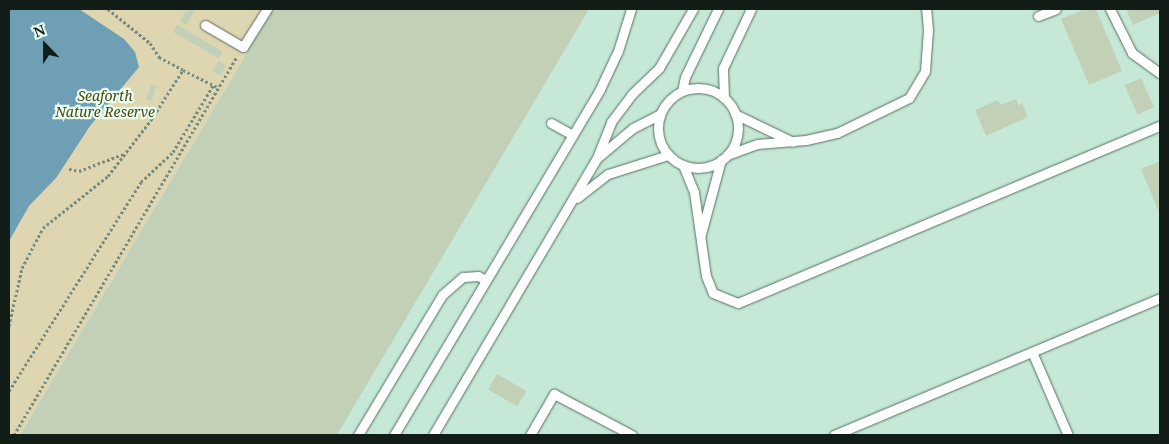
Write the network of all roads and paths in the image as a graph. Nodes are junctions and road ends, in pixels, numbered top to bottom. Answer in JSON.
{"nodes":[{"id":1,"x":108,"y":9,"type":"edge"},
{"id":2,"x":267,"y":9,"type":"edge"},
{"id":3,"x":631,"y":9,"type":"edge"},
{"id":4,"x":693,"y":9,"type":"edge"},
{"id":5,"x":718,"y":9,"type":"edge"},
{"id":6,"x":751,"y":9,"type":"edge"},
{"id":7,"x":926,"y":9,"type":"edge"},
{"id":8,"x":1056,"y":9,"type":"edge"},
{"id":9,"x":1110,"y":9,"type":"edge"},
{"id":10,"x":1038,"y":16,"type":"dead end"},
{"id":11,"x":205,"y":25,"type":"dead end"},
{"id":12,"x":243,"y":48,"type":"junction"},
{"id":13,"x":183,"y":70,"type":"junction"},
{"id":14,"x":1160,"y":73,"type":"edge"},
{"id":15,"x":214,"y":84,"type":"junction"},
{"id":16,"x":219,"y":88,"type":"junction"},
{"id":17,"x":682,"y":91,"type":"junction"},
{"id":18,"x":724,"y":98,"type":"junction"},
{"id":19,"x":660,"y":114,"type":"junction"},
{"id":20,"x":735,"y":114,"type":"junction"},
{"id":21,"x":550,"y":123,"type":"dead end"},
{"id":22,"x":1160,"y":126,"type":"edge"},
{"id":23,"x":573,"y":136,"type":"junction"},
{"id":24,"x":793,"y":142,"type":"junction"},
{"id":25,"x":126,"y":153,"type":"junction"},
{"id":26,"x":668,"y":154,"type":"junction"},
{"id":27,"x":724,"y":157,"type":"junction"},
{"id":28,"x":597,"y":158,"type":"junction"},
{"id":29,"x":683,"y":165,"type":"junction"},
{"id":30,"x":69,"y":169,"type":"dead end"},
{"id":31,"x":571,"y":203,"type":"junction"},
{"id":32,"x":700,"y":236,"type":"junction"},
{"id":33,"x":486,"y":280,"type":"junction"},
{"id":34,"x":1160,"y":298,"type":"edge"},
{"id":35,"x":9,"y":326,"type":"edge"},
{"id":36,"x":1032,"y":352,"type":"junction"},
{"id":37,"x":9,"y":391,"type":"edge"},
{"id":38,"x":14,"y":435,"type":"edge"},
{"id":39,"x":358,"y":435,"type":"edge"},
{"id":40,"x":394,"y":435,"type":"edge"},
{"id":41,"x":433,"y":435,"type":"edge"},
{"id":42,"x":530,"y":435,"type":"edge"},
{"id":43,"x":632,"y":435,"type":"edge"},
{"id":44,"x":834,"y":435,"type":"edge"},
{"id":45,"x":1068,"y":435,"type":"edge"}],
"edges":[{"from":1,"to":13,"type":"path"},
{"from":2,"to":12,"type":"lane"},
{"from":3,"to":23,"type":"lane"},
{"from":4,"to":28,"type":"lane"},
{"from":5,"to":17,"type":"lane"},
{"from":6,"to":18,"type":"lane"},
{"from":7,"to":24,"type":"lane"},
{"from":8,"to":10,"type":"lane"},
{"from":9,"to":14,"type":"lane"},
{"from":11,"to":12,"type":"lane"},
{"from":12,"to":16,"type":"path"},
{"from":13,"to":15,"type":"path"},
{"from":13,"to":25,"type":"path"},
{"from":15,"to":16,"type":"path"},
{"from":15,"to":37,"type":"path"},
{"from":16,"to":38,"type":"path"},
{"from":17,"to":18,"type":"lane"},
{"from":17,"to":19,"type":"lane"},
{"from":18,"to":20,"type":"lane"},
{"from":19,"to":26,"type":"lane"},
{"from":19,"to":28,"type":"lane"},
{"from":20,"to":24,"type":"lane"},
{"from":20,"to":27,"type":"lane"},
{"from":21,"to":23,"type":"lane"},
{"from":22,"to":32,"type":"lane"},
{"from":23,"to":33,"type":"lane"},
{"from":24,"to":27,"type":"lane"},
{"from":25,"to":30,"type":"path"},
{"from":25,"to":35,"type":"path"},
{"from":26,"to":29,"type":"lane"},
{"from":26,"to":31,"type":"lane"},
{"from":27,"to":29,"type":"lane"},
{"from":27,"to":32,"type":"lane"},
{"from":28,"to":31,"type":"lane"},
{"from":29,"to":32,"type":"lane"},
{"from":31,"to":41,"type":"lane"},
{"from":33,"to":39,"type":"lane"},
{"from":33,"to":40,"type":"lane"},
{"from":34,"to":36,"type":"lane"},
{"from":36,"to":44,"type":"lane"},
{"from":36,"to":45,"type":"lane"},
{"from":42,"to":43,"type":"lane"}]}
